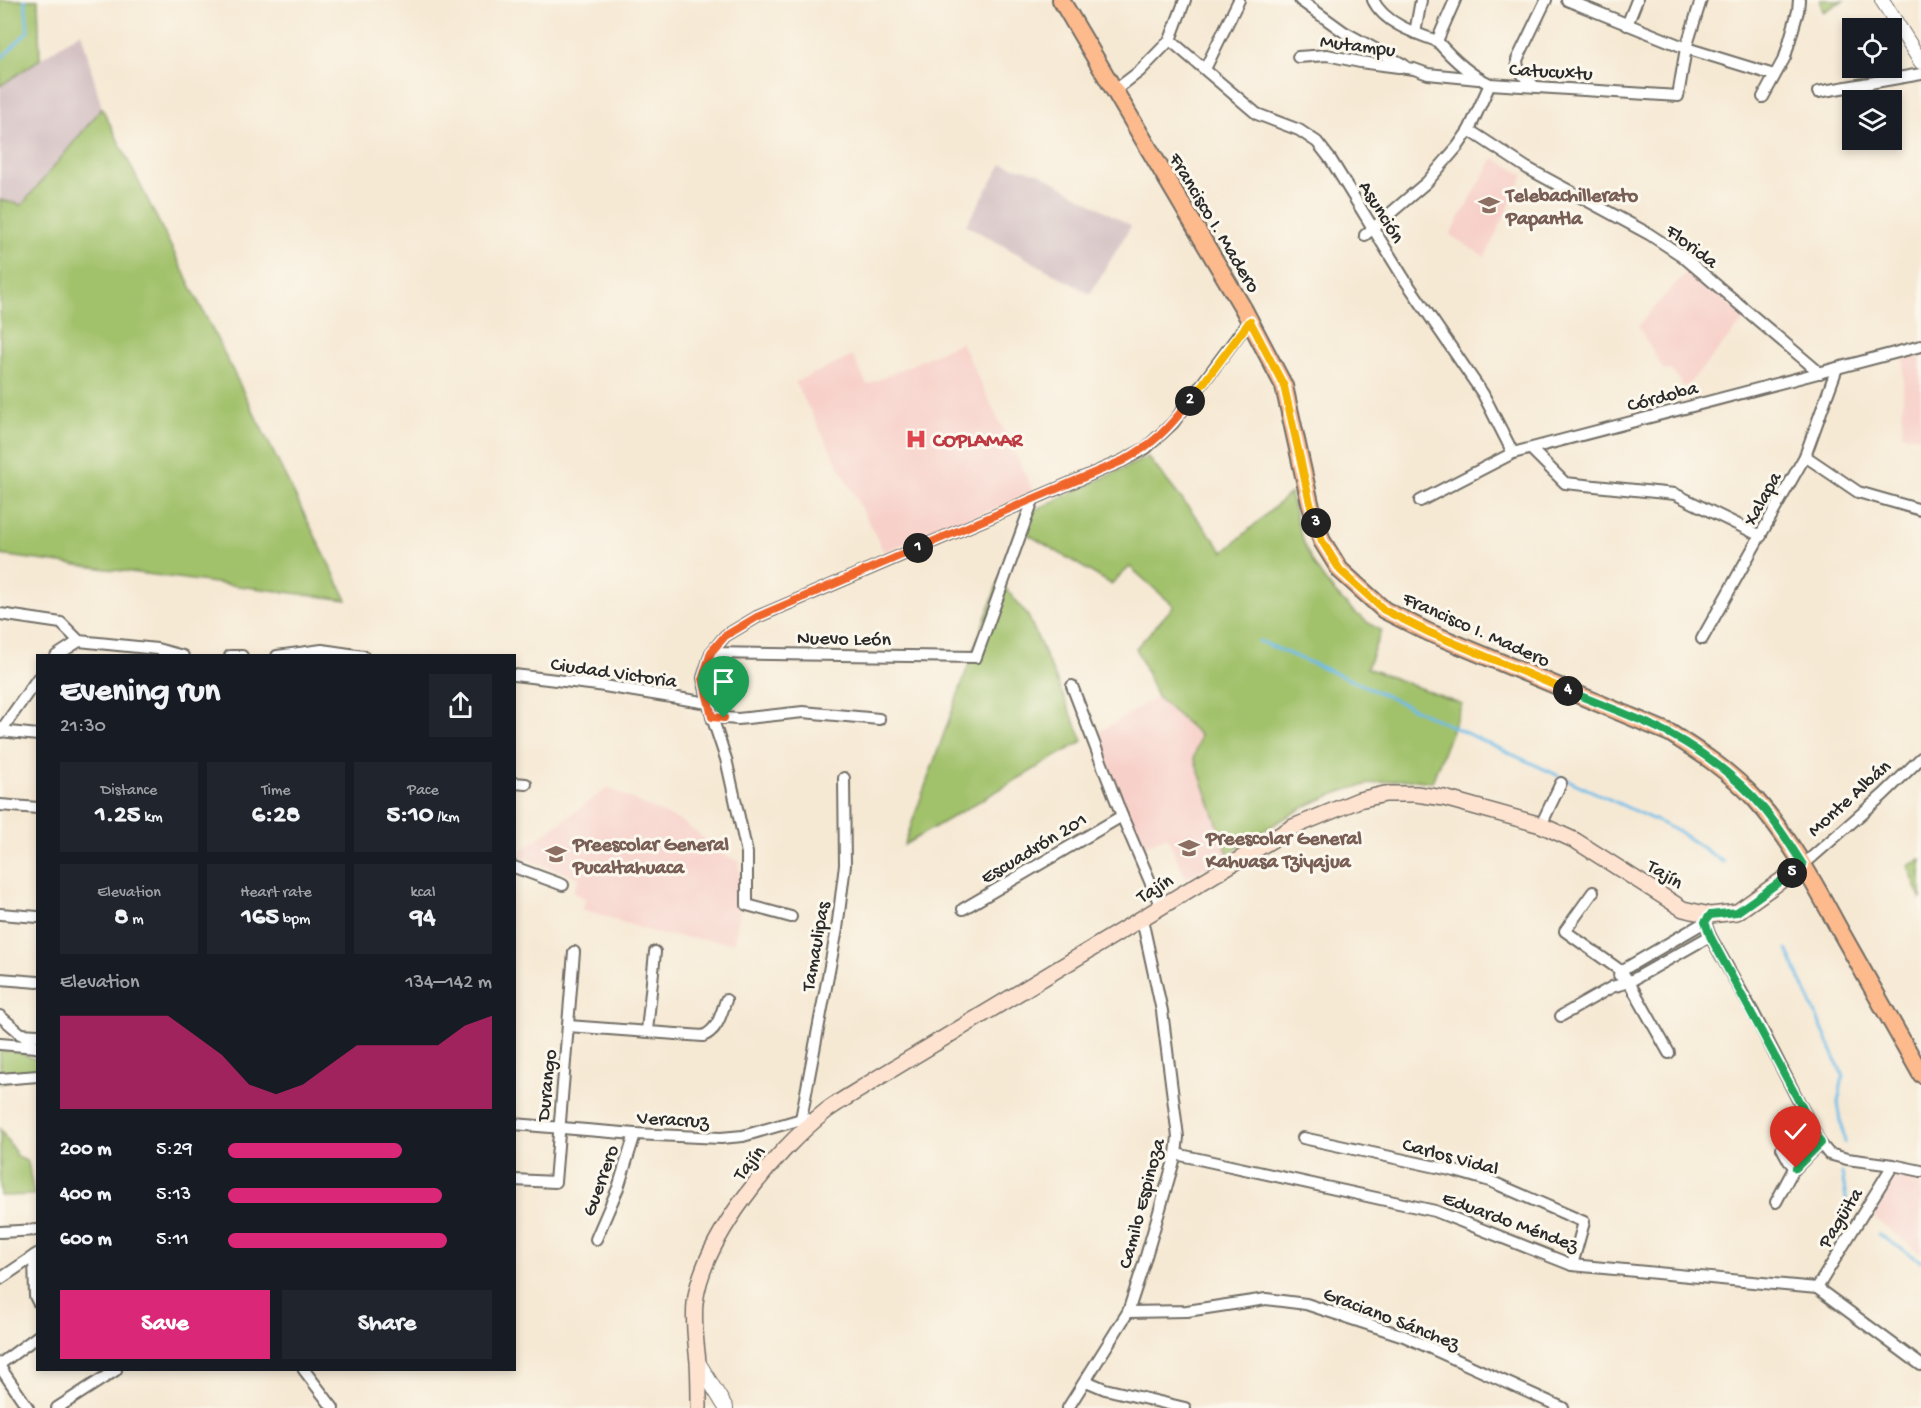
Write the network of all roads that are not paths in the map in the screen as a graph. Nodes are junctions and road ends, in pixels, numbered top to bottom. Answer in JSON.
{"nodes":[{"id":1,"x":1061,"y":0,"type":"edge"},
{"id":2,"x":1185,"y":0,"type":"edge"},
{"id":3,"x":1239,"y":0,"type":"edge"},
{"id":4,"x":1299,"y":0,"type":"edge"},
{"id":5,"x":1373,"y":0,"type":"edge"},
{"id":6,"x":1421,"y":0,"type":"edge"},
{"id":7,"x":1455,"y":0,"type":"edge"},
{"id":8,"x":1546,"y":0,"type":"edge"},
{"id":9,"x":1567,"y":0,"type":"edge"},
{"id":10,"x":1638,"y":0,"type":"edge"},
{"id":11,"x":1701,"y":0,"type":"edge"},
{"id":12,"x":1799,"y":0,"type":"edge"},
{"id":13,"x":1881,"y":0,"type":"edge"},
{"id":14,"x":1627,"y":25,"type":"junction"},
{"id":15,"x":1415,"y":33,"type":"junction"},
{"id":16,"x":1170,"y":40,"type":"junction"},
{"id":17,"x":1437,"y":41,"type":"junction"},
{"id":18,"x":1686,"y":48,"type":"junction"},
{"id":19,"x":1298,"y":57,"type":"dead end"},
{"id":20,"x":1921,"y":62,"type":"edge"},
{"id":21,"x":1205,"y":69,"type":"junction"},
{"id":22,"x":1414,"y":69,"type":"junction"},
{"id":23,"x":1921,"y":74,"type":"edge"},
{"id":24,"x":1774,"y":75,"type":"junction"},
{"id":25,"x":1479,"y":79,"type":"junction"},
{"id":26,"x":1490,"y":84,"type":"junction"},
{"id":27,"x":1534,"y":86,"type":"junction"},
{"id":28,"x":1114,"y":91,"type":"junction"},
{"id":29,"x":1818,"y":92,"type":"dead end"},
{"id":30,"x":1763,"y":97,"type":"dead end"},
{"id":31,"x":1469,"y":130,"type":"junction"},
{"id":32,"x":1369,"y":232,"type":"junction"},
{"id":33,"x":1250,"y":321,"type":"junction"},
{"id":34,"x":1921,"y":346,"type":"edge"},
{"id":35,"x":1837,"y":368,"type":"junction"},
{"id":36,"x":1820,"y":373,"type":"junction"},
{"id":37,"x":1531,"y":449,"type":"junction"},
{"id":38,"x":1513,"y":453,"type":"junction"},
{"id":39,"x":1805,"y":456,"type":"junction"},
{"id":40,"x":1033,"y":500,"type":"junction"},
{"id":41,"x":1420,"y":501,"type":"dead end"},
{"id":42,"x":1921,"y":510,"type":"edge"},
{"id":43,"x":1761,"y":536,"type":"junction"},
{"id":44,"x":0,"y":614,"type":"edge"},
{"id":45,"x":1702,"y":639,"type":"dead end"},
{"id":46,"x":79,"y":641,"type":"junction"},
{"id":47,"x":711,"y":652,"type":"junction"},
{"id":48,"x":59,"y":654,"type":"edge"},
{"id":49,"x":176,"y":654,"type":"edge"},
{"id":50,"x":292,"y":654,"type":"edge"},
{"id":51,"x":349,"y":654,"type":"edge"},
{"id":52,"x":516,"y":675,"type":"edge"},
{"id":53,"x":36,"y":681,"type":"edge"},
{"id":54,"x":1072,"y":686,"type":"dead end"},
{"id":55,"x":708,"y":703,"type":"junction"},
{"id":56,"x":712,"y":717,"type":"junction"},
{"id":57,"x":879,"y":719,"type":"dead end"},
{"id":58,"x":0,"y":731,"type":"edge"},
{"id":59,"x":36,"y":735,"type":"edge"},
{"id":60,"x":1921,"y":758,"type":"edge"},
{"id":61,"x":844,"y":778,"type":"dead end"},
{"id":62,"x":1561,"y":783,"type":"dead end"},
{"id":63,"x":0,"y":805,"type":"edge"},
{"id":64,"x":36,"y":808,"type":"edge"},
{"id":65,"x":1122,"y":816,"type":"junction"},
{"id":66,"x":1541,"y":825,"type":"junction"},
{"id":67,"x":1803,"y":865,"type":"junction"},
{"id":68,"x":516,"y":868,"type":"edge"},
{"id":69,"x":563,"y":885,"type":"dead end"},
{"id":70,"x":1593,"y":892,"type":"dead end"},
{"id":71,"x":1161,"y":907,"type":"junction"},
{"id":72,"x":963,"y":909,"type":"dead end"},
{"id":73,"x":0,"y":914,"type":"edge"},
{"id":74,"x":36,"y":917,"type":"edge"},
{"id":75,"x":791,"y":917,"type":"dead end"},
{"id":76,"x":1142,"y":918,"type":"junction"},
{"id":77,"x":1707,"y":919,"type":"junction"},
{"id":78,"x":1710,"y":936,"type":"junction"},
{"id":79,"x":1661,"y":948,"type":"junction"},
{"id":80,"x":574,"y":952,"type":"dead end"},
{"id":81,"x":655,"y":952,"type":"dead end"},
{"id":82,"x":1667,"y":960,"type":"junction"},
{"id":83,"x":1621,"y":971,"type":"junction"},
{"id":84,"x":0,"y":979,"type":"edge"},
{"id":85,"x":36,"y":982,"type":"edge"},
{"id":86,"x":1629,"y":982,"type":"junction"},
{"id":87,"x":1612,"y":987,"type":"junction"},
{"id":88,"x":726,"y":1000,"type":"dead end"},
{"id":89,"x":1561,"y":1016,"type":"dead end"},
{"id":90,"x":2,"y":1019,"type":"edge"},
{"id":91,"x":568,"y":1026,"type":"junction"},
{"id":92,"x":647,"y":1031,"type":"junction"},
{"id":93,"x":20,"y":1034,"type":"junction"},
{"id":94,"x":36,"y":1035,"type":"edge"},
{"id":95,"x":0,"y":1044,"type":"edge"},
{"id":96,"x":36,"y":1047,"type":"edge"},
{"id":97,"x":36,"y":1048,"type":"edge"},
{"id":98,"x":1669,"y":1053,"type":"dead end"},
{"id":99,"x":1921,"y":1074,"type":"edge"},
{"id":100,"x":36,"y":1076,"type":"edge"},
{"id":101,"x":0,"y":1079,"type":"edge"},
{"id":102,"x":827,"y":1111,"type":"junction"},
{"id":103,"x":801,"y":1119,"type":"junction"},
{"id":104,"x":516,"y":1124,"type":"edge"},
{"id":105,"x":558,"y":1127,"type":"junction"},
{"id":106,"x":635,"y":1134,"type":"junction"},
{"id":107,"x":1304,"y":1138,"type":"dead end"},
{"id":108,"x":1821,"y":1143,"type":"junction"},
{"id":109,"x":1782,"y":1148,"type":"dead end"},
{"id":110,"x":1176,"y":1154,"type":"junction"},
{"id":111,"x":1893,"y":1165,"type":"junction"},
{"id":112,"x":1796,"y":1168,"type":"junction"},
{"id":113,"x":1921,"y":1171,"type":"edge"},
{"id":114,"x":516,"y":1180,"type":"edge"},
{"id":115,"x":1776,"y":1202,"type":"dead end"},
{"id":116,"x":36,"y":1230,"type":"edge"},
{"id":117,"x":0,"y":1232,"type":"edge"},
{"id":118,"x":596,"y":1239,"type":"dead end"},
{"id":119,"x":36,"y":1255,"type":"edge"},
{"id":120,"x":1572,"y":1265,"type":"junction"},
{"id":121,"x":0,"y":1279,"type":"edge"},
{"id":122,"x":1816,"y":1288,"type":"junction"},
{"id":123,"x":36,"y":1298,"type":"edge"},
{"id":124,"x":1128,"y":1312,"type":"junction"},
{"id":125,"x":36,"y":1338,"type":"edge"},
{"id":126,"x":698,"y":1362,"type":"junction"},
{"id":127,"x":0,"y":1365,"type":"edge"},
{"id":128,"x":1921,"y":1365,"type":"edge"},
{"id":129,"x":108,"y":1371,"type":"edge"},
{"id":130,"x":305,"y":1371,"type":"edge"},
{"id":131,"x":1086,"y":1381,"type":"junction"},
{"id":132,"x":28,"y":1408,"type":"edge"},
{"id":133,"x":57,"y":1408,"type":"edge"},
{"id":134,"x":333,"y":1408,"type":"edge"},
{"id":135,"x":699,"y":1408,"type":"edge"},
{"id":136,"x":726,"y":1408,"type":"edge"},
{"id":137,"x":1068,"y":1408,"type":"edge"},
{"id":138,"x":1185,"y":1408,"type":"edge"},
{"id":139,"x":1563,"y":1408,"type":"edge"}],
"edges":[{"from":1,"to":28,"type":"main road","name":"Francisco I. Madero"},
{"from":2,"to":16,"type":"street"},
{"from":3,"to":21,"type":"street"},
{"from":4,"to":22,"type":"street","name":"Mutampu"},
{"from":5,"to":15,"type":"street"},
{"from":6,"to":15,"type":"street"},
{"from":7,"to":17,"type":"street"},
{"from":8,"to":27,"type":"street"},
{"from":9,"to":14,"type":"street"},
{"from":10,"to":14,"type":"street"},
{"from":11,"to":18,"type":"street"},
{"from":12,"to":24,"type":"street"},
{"from":13,"to":20,"type":"street"},
{"from":14,"to":18,"type":"street"},
{"from":15,"to":17,"type":"street"},
{"from":16,"to":21,"type":"street","name":"Asunción"},
{"from":16,"to":28,"type":"street"},
{"from":17,"to":25,"type":"street","name":"Catucuxtu"},
{"from":18,"to":24,"type":"street"},
{"from":18,"to":27,"type":"street","name":"Catucuxtu"},
{"from":19,"to":22,"type":"street","name":"Mutampu"},
{"from":21,"to":32,"type":"street","name":"Asunción"},
{"from":22,"to":25,"type":"street","name":"Mutampu"},
{"from":23,"to":29,"type":"street"},
{"from":24,"to":30,"type":"street"},
{"from":25,"to":26,"type":"street","name":"Catucuxtu"},
{"from":26,"to":27,"type":"street","name":"Catucuxtu"},
{"from":26,"to":31,"type":"street"},
{"from":28,"to":33,"type":"main road","name":"Francisco I. Madero"},
{"from":31,"to":32,"type":"street"},
{"from":31,"to":36,"type":"street","name":"Florida"},
{"from":32,"to":38,"type":"street","name":"Asunción"},
{"from":33,"to":40,"type":"street"},
{"from":33,"to":67,"type":"main road","name":"Francisco I. Madero"},
{"from":34,"to":35,"type":"street","name":"Córdoba"},
{"from":35,"to":36,"type":"street","name":"Córdoba"},
{"from":35,"to":39,"type":"street","name":"Xalapa"},
{"from":36,"to":37,"type":"street","name":"Córdoba"},
{"from":37,"to":38,"type":"street","name":"Córdoba"},
{"from":37,"to":43,"type":"street"},
{"from":38,"to":41,"type":"street","name":"Córdoba"},
{"from":39,"to":42,"type":"street"},
{"from":39,"to":43,"type":"street","name":"Xalapa"},
{"from":40,"to":47,"type":"street"},
{"from":40,"to":47,"type":"street","name":"Nuevo León"},
{"from":43,"to":45,"type":"street","name":"Xalapa"},
{"from":44,"to":46,"type":"street"},
{"from":46,"to":48,"type":"street"},
{"from":46,"to":49,"type":"street"},
{"from":47,"to":55,"type":"street"},
{"from":50,"to":51,"type":"street"},
{"from":52,"to":55,"type":"street","name":"Ciudad Victoria"},
{"from":53,"to":58,"type":"street"},
{"from":54,"to":65,"type":"street"},
{"from":55,"to":56,"type":"street"},
{"from":56,"to":57,"type":"street"},
{"from":56,"to":75,"type":"street"},
{"from":58,"to":59,"type":"street"},
{"from":60,"to":67,"type":"street","name":"Monte Albán"},
{"from":61,"to":103,"type":"street","name":"Tamaulipas"},
{"from":62,"to":66,"type":"street"},
{"from":63,"to":64,"type":"street"},
{"from":65,"to":71,"type":"street"},
{"from":65,"to":72,"type":"street","name":"Escuadrón 201"},
{"from":66,"to":71,"type":"main road","name":"Tajín"},
{"from":66,"to":77,"type":"main road","name":"Tajín"},
{"from":67,"to":77,"type":"main road","name":"Monte Albán"},
{"from":67,"to":99,"type":"main road","name":"Francisco I. Madero"},
{"from":68,"to":69,"type":"street"},
{"from":70,"to":83,"type":"street"},
{"from":71,"to":76,"type":"main road","name":"Tajín"},
{"from":73,"to":74,"type":"street"},
{"from":76,"to":102,"type":"main road","name":"Tajín"},
{"from":76,"to":110,"type":"street","name":"Camilo Espinoza"},
{"from":77,"to":78,"type":"street"},
{"from":77,"to":79,"type":"street","name":"Monte Albán"},
{"from":78,"to":82,"type":"street"},
{"from":78,"to":108,"type":"street"},
{"from":79,"to":82,"type":"street"},
{"from":79,"to":83,"type":"street","name":"Monte Albán"},
{"from":80,"to":91,"type":"street","name":"Durango"},
{"from":81,"to":92,"type":"street"},
{"from":82,"to":86,"type":"street"},
{"from":83,"to":86,"type":"street"},
{"from":83,"to":87,"type":"street"},
{"from":84,"to":85,"type":"street"},
{"from":86,"to":87,"type":"street"},
{"from":86,"to":98,"type":"street"},
{"from":87,"to":89,"type":"street"},
{"from":88,"to":92,"type":"street"},
{"from":90,"to":93,"type":"street"},
{"from":91,"to":92,"type":"street"},
{"from":91,"to":105,"type":"street","name":"Durango"},
{"from":93,"to":94,"type":"street"},
{"from":93,"to":96,"type":"street"},
{"from":95,"to":97,"type":"street"},
{"from":100,"to":101,"type":"street"},
{"from":102,"to":103,"type":"street","name":"Veracruz"},
{"from":102,"to":126,"type":"main road","name":"Tajín"},
{"from":103,"to":106,"type":"street","name":"Veracruz"},
{"from":104,"to":105,"type":"street","name":"Veracruz"},
{"from":105,"to":106,"type":"street","name":"Veracruz"},
{"from":105,"to":114,"type":"street","name":"Durango"},
{"from":106,"to":118,"type":"street","name":"Guerrero"},
{"from":107,"to":120,"type":"street","name":"Carlos Vidal"},
{"from":108,"to":111,"type":"street","name":"Pagüita"},
{"from":108,"to":112,"type":"street"},
{"from":109,"to":112,"type":"street"},
{"from":110,"to":120,"type":"street","name":"Eduardo Méndez"},
{"from":110,"to":124,"type":"street","name":"Camilo Espinoza"},
{"from":111,"to":113,"type":"street","name":"Pagüita"},
{"from":111,"to":122,"type":"street","name":"Pagüita"},
{"from":112,"to":115,"type":"street"},
{"from":116,"to":117,"type":"street"},
{"from":119,"to":121,"type":"street"},
{"from":119,"to":123,"type":"street"},
{"from":120,"to":122,"type":"street","name":"Eduardo Méndez"},
{"from":122,"to":128,"type":"street","name":"Eduardo Méndez"},
{"from":124,"to":131,"type":"street","name":"Camilo Espinoza"},
{"from":124,"to":139,"type":"street","name":"Graciano Sánchez"},
{"from":125,"to":127,"type":"street"},
{"from":126,"to":135,"type":"main road","name":"Tajín"},
{"from":126,"to":136,"type":"street"},
{"from":127,"to":132,"type":"street"},
{"from":129,"to":133,"type":"street"},
{"from":130,"to":134,"type":"street"},
{"from":131,"to":137,"type":"street","name":"Camilo Espinoza"},
{"from":131,"to":138,"type":"street"}]}
